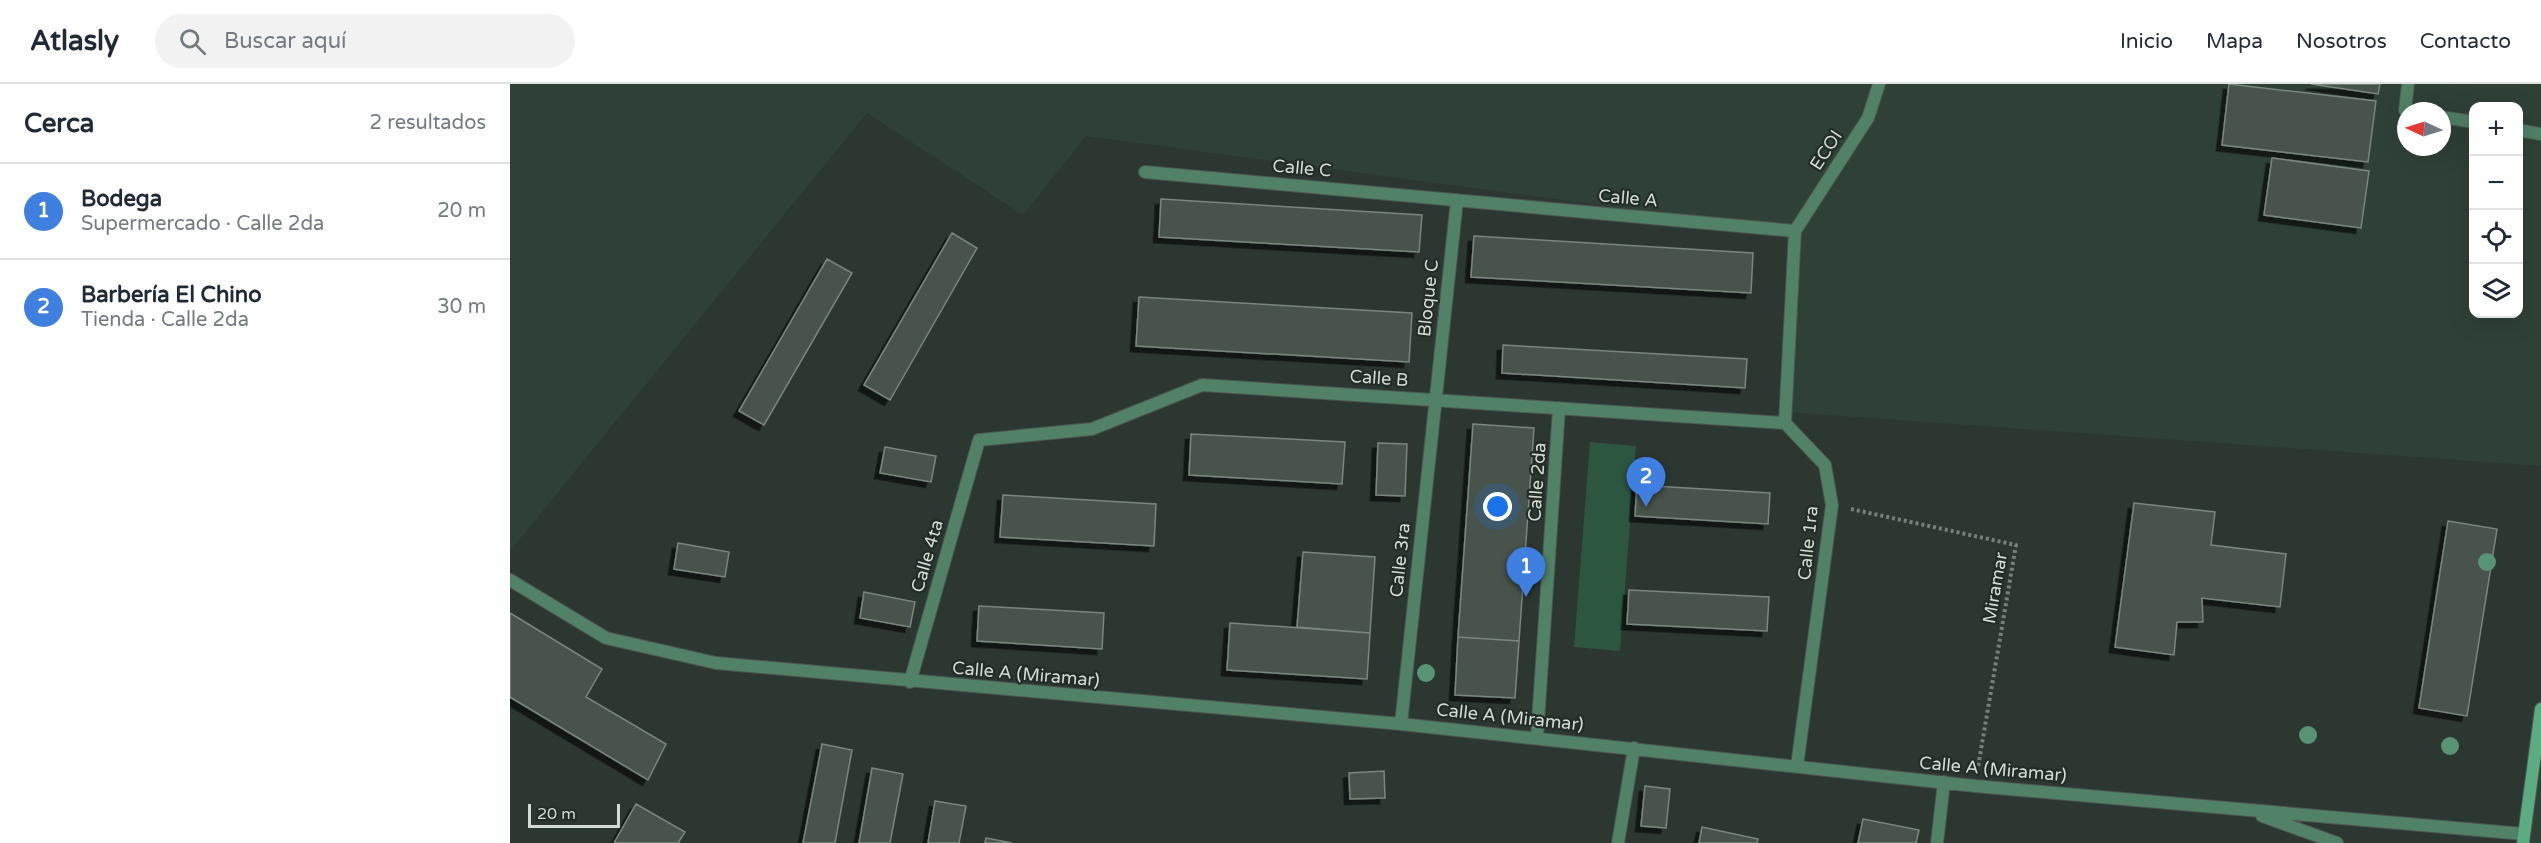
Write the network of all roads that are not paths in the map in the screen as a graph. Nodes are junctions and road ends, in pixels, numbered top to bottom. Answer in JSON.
{"nodes":[{"id":1,"x":1879,"y":84,"type":"edge"},
{"id":2,"x":2408,"y":84,"type":"edge"},
{"id":3,"x":2406,"y":102,"type":"edge"},
{"id":4,"x":2451,"y":118,"type":"edge"},
{"id":5,"x":2469,"y":121,"type":"edge"},
{"id":6,"x":2523,"y":131,"type":"edge"},
{"id":7,"x":2541,"y":134,"type":"edge"},
{"id":8,"x":1145,"y":172,"type":"dead end"},
{"id":9,"x":1457,"y":200,"type":"junction"},
{"id":10,"x":1795,"y":231,"type":"junction"},
{"id":11,"x":1436,"y":400,"type":"junction"},
{"id":12,"x":1559,"y":408,"type":"junction"},
{"id":13,"x":1785,"y":423,"type":"junction"},
{"id":14,"x":979,"y":440,"type":"joint"},
{"id":15,"x":510,"y":580,"type":"edge"},
{"id":16,"x":910,"y":682,"type":"junction"},
{"id":17,"x":2541,"y":709,"type":"edge"},
{"id":18,"x":1401,"y":724,"type":"junction"},
{"id":19,"x":1537,"y":737,"type":"junction"},
{"id":20,"x":1634,"y":748,"type":"junction"},
{"id":21,"x":1797,"y":766,"type":"junction"},
{"id":22,"x":1944,"y":782,"type":"junction"},
{"id":23,"x":2245,"y":810,"type":"junction"},
{"id":24,"x":2523,"y":838,"type":"edge"},
{"id":25,"x":1618,"y":843,"type":"edge"},
{"id":26,"x":1937,"y":843,"type":"edge"},
{"id":27,"x":2337,"y":843,"type":"edge"}],
"edges":[{"from":1,"to":10,"type":"street","name":"ECOI"},
{"from":2,"to":3,"type":"street"},
{"from":4,"to":5,"type":"street"},
{"from":6,"to":7,"type":"street"},
{"from":8,"to":9,"type":"street","name":"Calle C"},
{"from":9,"to":10,"type":"street","name":"Calle A"},
{"from":9,"to":11,"type":"street","name":"Bloque C"},
{"from":10,"to":13,"type":"street"},
{"from":11,"to":12,"type":"street","name":"Calle B"},
{"from":11,"to":14,"type":"street","name":"Calle B"},
{"from":11,"to":18,"type":"street","name":"Calle 3ra"},
{"from":12,"to":13,"type":"street","name":"Calle B"},
{"from":12,"to":19,"type":"street","name":"Calle 2da"},
{"from":13,"to":21,"type":"street","name":"Calle 1ra"},
{"from":14,"to":16,"type":"street","name":"Calle 4ta"},
{"from":15,"to":16,"type":"street","name":"Calle A (Miramar)"},
{"from":16,"to":18,"type":"street","name":"Calle A (Miramar)"},
{"from":17,"to":24,"type":"street"},
{"from":18,"to":19,"type":"street","name":"Calle A (Miramar)"},
{"from":19,"to":20,"type":"street","name":"Calle A (Miramar)"},
{"from":20,"to":21,"type":"street","name":"Calle A (Miramar)"},
{"from":20,"to":25,"type":"street"},
{"from":21,"to":22,"type":"street","name":"Calle A (Miramar)"},
{"from":22,"to":23,"type":"street","name":"Calle A (Miramar)"},
{"from":22,"to":26,"type":"street"},
{"from":23,"to":24,"type":"street","name":"Calle A (Miramar)"},
{"from":23,"to":27,"type":"street"}]}
